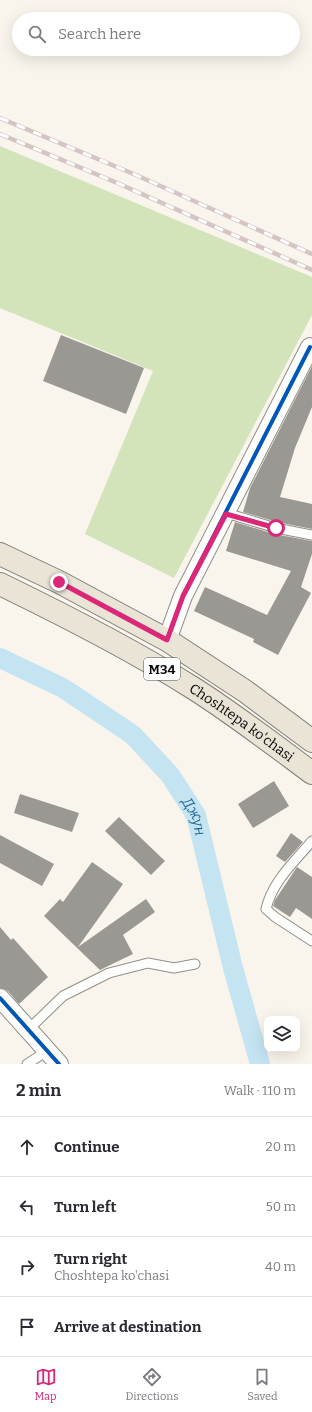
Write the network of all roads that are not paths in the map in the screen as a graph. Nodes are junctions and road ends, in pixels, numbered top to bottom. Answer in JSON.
{"nodes":[{"id":1,"x":310,"y":347,"type":"dead end"},
{"id":2,"x":226,"y":514,"type":"junction"},
{"id":3,"x":312,"y":535,"type":"edge"},
{"id":4,"x":0,"y":554,"type":"edge"},
{"id":5,"x":0,"y":584,"type":"edge"},
{"id":6,"x":167,"y":640,"type":"junction"},
{"id":7,"x":312,"y":741,"type":"edge"},
{"id":8,"x":312,"y":772,"type":"edge"},
{"id":9,"x":312,"y":841,"type":"edge"},
{"id":10,"x":312,"y":941,"type":"edge"},
{"id":11,"x":195,"y":964,"type":"dead end"},
{"id":12,"x":0,"y":998,"type":"edge"},
{"id":13,"x":28,"y":1030,"type":"junction"},
{"id":14,"x":47,"y":1050,"type":"junction"},
{"id":15,"x":27,"y":1064,"type":"edge"},
{"id":16,"x":59,"y":1064,"type":"edge"}],
"edges":[{"from":1,"to":2,"type":"street"},
{"from":2,"to":3,"type":"lane"},
{"from":2,"to":6,"type":"street"},
{"from":4,"to":6,"type":"main road","name":"Choshtepa ko'chasi","number":"M34"},
{"from":5,"to":8,"type":"main road","name":"Choshtepa ko'chasi","number":"M34"},
{"from":6,"to":7,"type":"main road","name":"Choshtepa ko'chasi","number":"M34"},
{"from":9,"to":10,"type":"lane"},
{"from":11,"to":13,"type":"lane"},
{"from":12,"to":13,"type":"street"},
{"from":13,"to":14,"type":"street"},
{"from":14,"to":15,"type":"lane"},
{"from":14,"to":16,"type":"street"}]}
